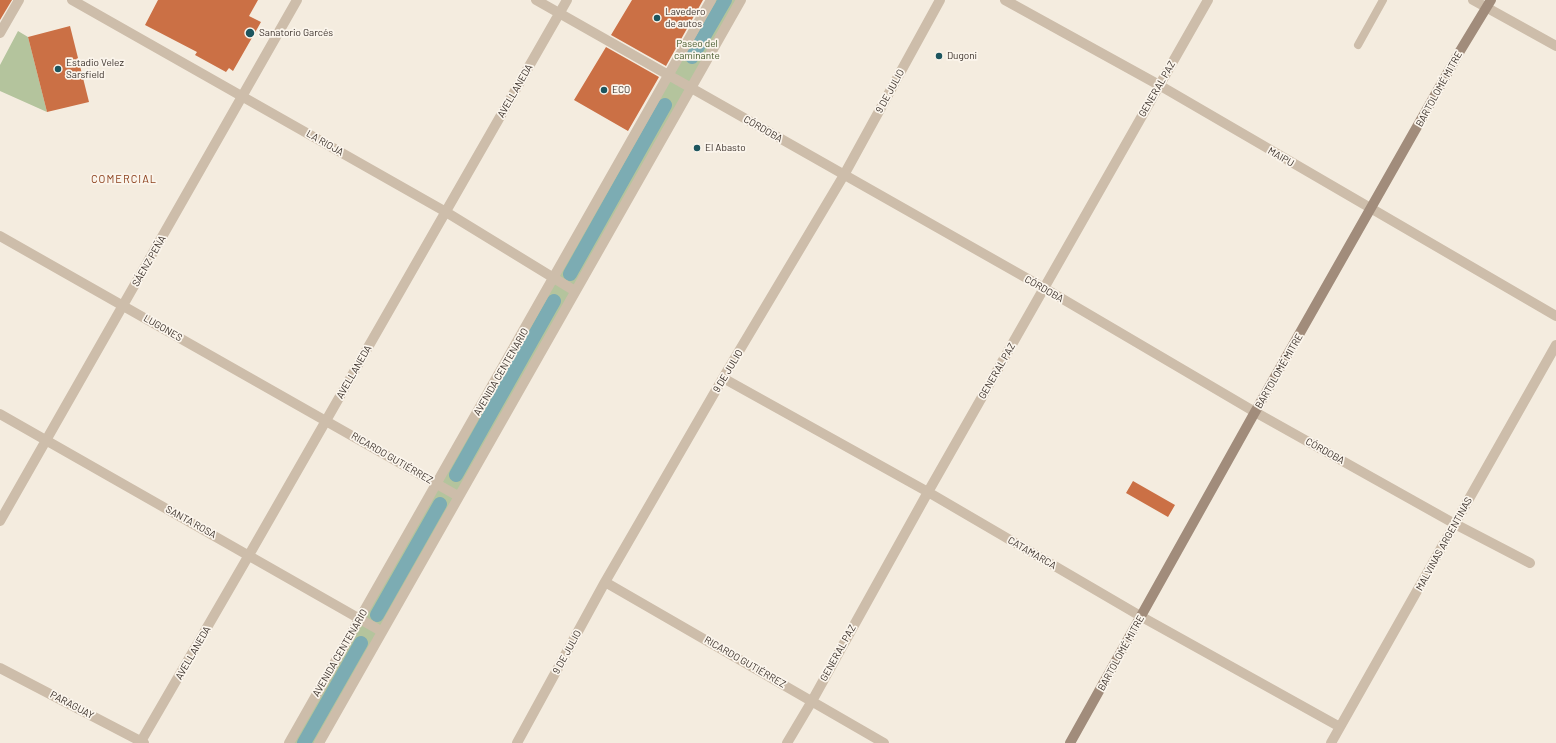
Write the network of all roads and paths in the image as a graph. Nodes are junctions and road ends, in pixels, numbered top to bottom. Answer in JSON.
{"nodes":[{"id":1,"x":19,"y":0,"type":"edge"},
{"id":2,"x":72,"y":0,"type":"edge"},
{"id":3,"x":297,"y":0,"type":"edge"},
{"id":4,"x":536,"y":0,"type":"edge"},
{"id":5,"x":567,"y":0,"type":"edge"},
{"id":6,"x":712,"y":0,"type":"edge"},
{"id":7,"x":741,"y":0,"type":"edge"},
{"id":8,"x":940,"y":0,"type":"edge"},
{"id":9,"x":1005,"y":0,"type":"edge"},
{"id":10,"x":1208,"y":0,"type":"edge"},
{"id":11,"x":1383,"y":0,"type":"edge"},
{"id":12,"x":1473,"y":0,"type":"edge"},
{"id":13,"x":1489,"y":4,"type":"edge"},
{"id":14,"x":559,"y":13,"type":"junction"},
{"id":15,"x":0,"y":33,"type":"edge"},
{"id":16,"x":1358,"y":45,"type":"dead end"},
{"id":17,"x":1556,"y":46,"type":"edge"},
{"id":18,"x":669,"y":75,"type":"junction"},
{"id":19,"x":1159,"y":85,"type":"junction"},
{"id":20,"x":691,"y":88,"type":"junction"},
{"id":21,"x":242,"y":96,"type":"junction"},
{"id":22,"x":844,"y":175,"type":"junction"},
{"id":23,"x":1371,"y":210,"type":"junction"},
{"id":24,"x":446,"y":212,"type":"junction"},
{"id":25,"x":0,"y":236,"type":"edge"},
{"id":26,"x":554,"y":278,"type":"junction"},
{"id":27,"x":1044,"y":288,"type":"junction"},
{"id":28,"x":575,"y":291,"type":"junction"},
{"id":29,"x":123,"y":305,"type":"junction"},
{"id":30,"x":1556,"y":316,"type":"edge"},
{"id":31,"x":1556,"y":345,"type":"edge"},
{"id":32,"x":723,"y":378,"type":"junction"},
{"id":33,"x":1255,"y":412,"type":"junction"},
{"id":34,"x":0,"y":414,"type":"edge"},
{"id":35,"x":326,"y":420,"type":"junction"},
{"id":36,"x":47,"y":441,"type":"junction"},
{"id":37,"x":437,"y":484,"type":"junction"},
{"id":38,"x":928,"y":492,"type":"junction"},
{"id":39,"x":458,"y":496,"type":"junction"},
{"id":40,"x":0,"y":521,"type":"edge"},
{"id":41,"x":1455,"y":524,"type":"junction"},
{"id":42,"x":249,"y":555,"type":"junction"},
{"id":43,"x":1530,"y":563,"type":"dead end"},
{"id":44,"x":605,"y":582,"type":"junction"},
{"id":45,"x":1142,"y":617,"type":"junction"},
{"id":46,"x":360,"y":618,"type":"junction"},
{"id":47,"x":382,"y":631,"type":"junction"},
{"id":48,"x":0,"y":668,"type":"edge"},
{"id":49,"x":812,"y":701,"type":"junction"},
{"id":50,"x":1340,"y":727,"type":"junction"},
{"id":51,"x":141,"y":742,"type":"edge"},
{"id":52,"x":290,"y":743,"type":"edge"},
{"id":53,"x":319,"y":743,"type":"edge"},
{"id":54,"x":517,"y":743,"type":"edge"},
{"id":55,"x":787,"y":743,"type":"edge"},
{"id":56,"x":884,"y":743,"type":"edge"},
{"id":57,"x":1070,"y":743,"type":"edge"},
{"id":58,"x":1331,"y":743,"type":"edge"}],
"edges":[{"from":1,"to":15,"type":"street"},
{"from":2,"to":21,"type":"street","name":"LA RIOJA"},
{"from":3,"to":21,"type":"street","name":"SÁENZ PEÑA"},
{"from":4,"to":14,"type":"street","name":"CÓRDOBA"},
{"from":5,"to":14,"type":"street","name":"AVELLANEDA"},
{"from":6,"to":18,"type":"street","name":"AVENIDA CENTENARIO"},
{"from":7,"to":20,"type":"street"},
{"from":8,"to":22,"type":"street","name":"9 DE JULIO"},
{"from":9,"to":19,"type":"street","name":"MAIPU"},
{"from":10,"to":19,"type":"street","name":"GENERAL PAZ"},
{"from":11,"to":16,"type":"lane"},
{"from":12,"to":13,"type":"street"},
{"from":13,"to":17,"type":"street"},
{"from":13,"to":23,"type":"main road","name":"BARTOLOMÉ MITRE"},
{"from":14,"to":18,"type":"street","name":"CÓRDOBA"},
{"from":14,"to":24,"type":"street","name":"AVELLANEDA"},
{"from":18,"to":20,"type":"street","name":"CÓRDOBA"},
{"from":18,"to":26,"type":"street","name":"AVENIDA CENTENARIO"},
{"from":19,"to":23,"type":"street","name":"MAIPU"},
{"from":19,"to":27,"type":"street","name":"GENERAL PAZ"},
{"from":20,"to":22,"type":"street","name":"CÓRDOBA"},
{"from":20,"to":28,"type":"street"},
{"from":21,"to":24,"type":"street","name":"LA RIOJA"},
{"from":21,"to":29,"type":"street","name":"SÁENZ PEÑA"},
{"from":22,"to":27,"type":"street","name":"CÓRDOBA"},
{"from":22,"to":32,"type":"street","name":"9 DE JULIO"},
{"from":23,"to":30,"type":"street","name":"MAIPU"},
{"from":23,"to":33,"type":"main road","name":"BARTOLOMÉ MITRE"},
{"from":24,"to":26,"type":"street","name":"LA RIOJA"},
{"from":24,"to":35,"type":"street","name":"AVELLANEDA"},
{"from":25,"to":29,"type":"street","name":"LUGONES"},
{"from":26,"to":28,"type":"street","name":"LA RIOJA"},
{"from":26,"to":37,"type":"street","name":"AVENIDA CENTENARIO"},
{"from":27,"to":33,"type":"street","name":"CÓRDOBA"},
{"from":27,"to":38,"type":"street","name":"GENERAL PAZ"},
{"from":28,"to":39,"type":"street"},
{"from":29,"to":35,"type":"street","name":"LUGONES"},
{"from":29,"to":36,"type":"street","name":"SÁENZ PEÑA"},
{"from":31,"to":41,"type":"street","name":"MALVINAS ARGENTINAS"},
{"from":32,"to":38,"type":"street","name":"CATAMARCA"},
{"from":32,"to":44,"type":"street","name":"9 DE JULIO"},
{"from":33,"to":41,"type":"street","name":"CÓRDOBA"},
{"from":33,"to":45,"type":"main road","name":"BARTOLOMÉ MITRE"},
{"from":34,"to":36,"type":"street","name":"SANTA ROSA"},
{"from":35,"to":37,"type":"street","name":"RICARDO GUTIÉRREZ"},
{"from":35,"to":42,"type":"street","name":"AVELLANEDA"},
{"from":36,"to":40,"type":"street","name":"SÁENZ PEÑA"},
{"from":36,"to":42,"type":"street","name":"SANTA ROSA"},
{"from":37,"to":39,"type":"street","name":"RICARDO GUTIÉRREZ"},
{"from":37,"to":46,"type":"street","name":"AVENIDA CENTENARIO"},
{"from":38,"to":45,"type":"street","name":"CATAMARCA"},
{"from":38,"to":49,"type":"street","name":"GENERAL PAZ"},
{"from":39,"to":47,"type":"street"},
{"from":41,"to":43,"type":"street","name":"CÓRDOBA"},
{"from":41,"to":50,"type":"street","name":"MALVINAS ARGENTINAS"},
{"from":42,"to":46,"type":"street","name":"SANTA ROSA"},
{"from":42,"to":51,"type":"street","name":"AVELLANEDA"},
{"from":44,"to":49,"type":"street","name":"RICARDO GUTIÉRREZ"},
{"from":44,"to":54,"type":"street","name":"9 DE JULIO"},
{"from":45,"to":50,"type":"street","name":"CATAMARCA"},
{"from":45,"to":57,"type":"main road","name":"BARTOLOMÉ MITRE"},
{"from":46,"to":47,"type":"street","name":"SANTA ROSA"},
{"from":46,"to":52,"type":"street","name":"AVENIDA CENTENARIO"},
{"from":47,"to":53,"type":"street"},
{"from":48,"to":51,"type":"street","name":"PARAGUAY"},
{"from":49,"to":55,"type":"street","name":"GENERAL PAZ"},
{"from":49,"to":56,"type":"street","name":"RICARDO GUTIÉRREZ"},
{"from":50,"to":58,"type":"street","name":"MALVINAS ARGENTINAS"}]}
